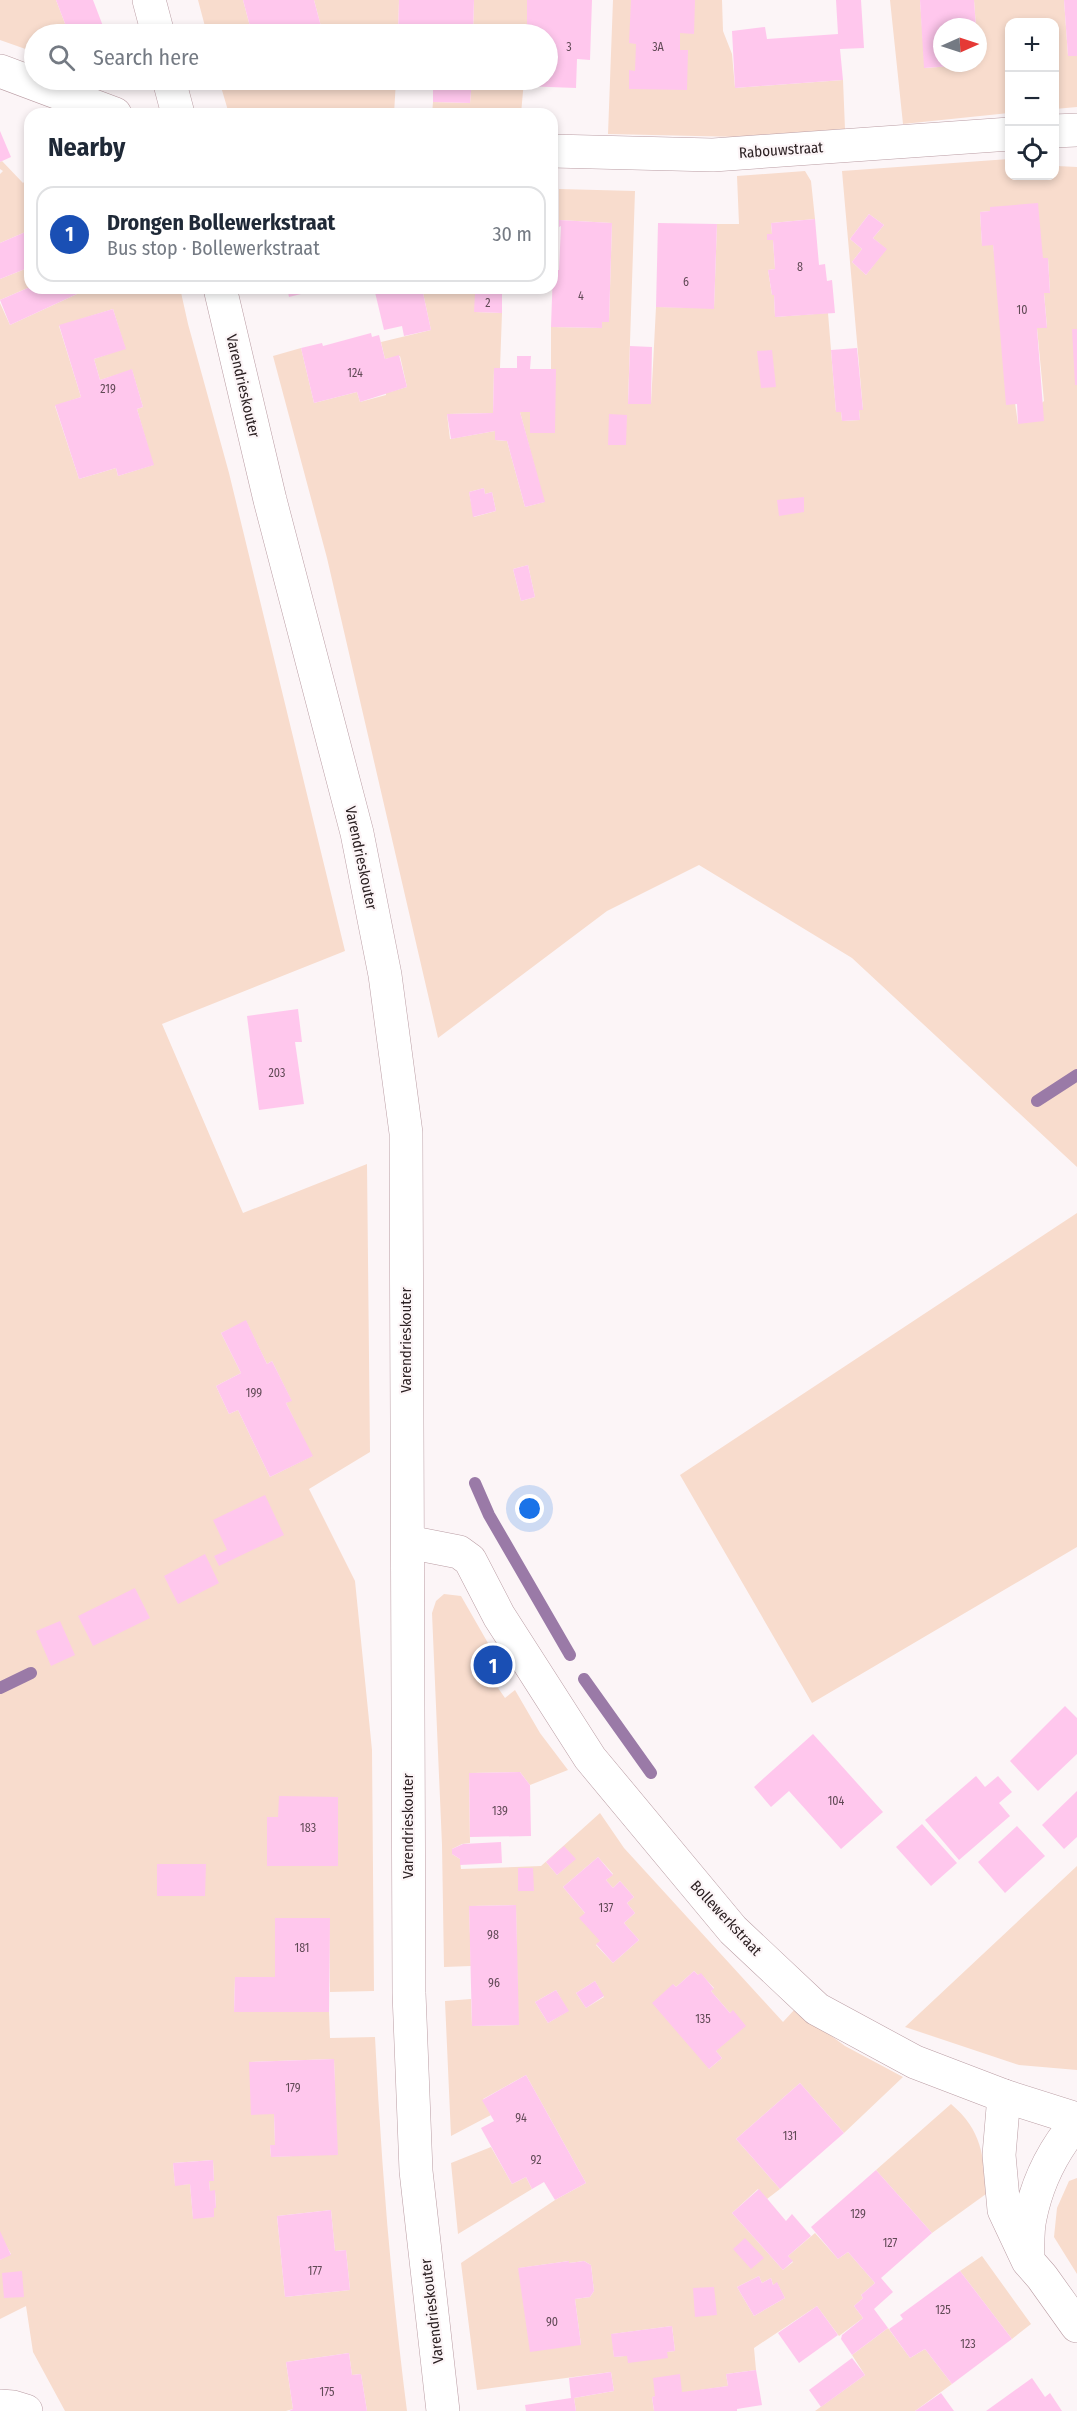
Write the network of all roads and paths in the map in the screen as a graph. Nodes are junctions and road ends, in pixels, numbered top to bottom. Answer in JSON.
{"nodes":[{"id":1,"x":149,"y":0,"type":"edge"},
{"id":2,"x":155,"y":24,"type":"edge"},
{"id":3,"x":0,"y":71,"type":"edge"},
{"id":4,"x":24,"y":80,"type":"edge"},
{"id":5,"x":51,"y":90,"type":"edge"},
{"id":6,"x":172,"y":90,"type":"edge"},
{"id":7,"x":99,"y":108,"type":"edge"},
{"id":8,"x":176,"y":108,"type":"edge"},
{"id":9,"x":1077,"y":130,"type":"edge"},
{"id":10,"x":1059,"y":131,"type":"edge"},
{"id":11,"x":1005,"y":134,"type":"edge"},
{"id":12,"x":558,"y":151,"type":"edge"},
{"id":13,"x":221,"y":294,"type":"edge"},
{"id":14,"x":408,"y":1542,"type":"junction"},
{"id":15,"x":1004,"y":2096,"type":"junction"},
{"id":16,"x":1077,"y":2121,"type":"edge"},
{"id":17,"x":1028,"y":2261,"type":"junction"},
{"id":18,"x":1077,"y":2326,"type":"edge"},
{"id":19,"x":0,"y":2406,"type":"edge"},
{"id":20,"x":26,"y":2411,"type":"edge"},
{"id":21,"x":443,"y":2411,"type":"edge"}],
"edges":[{"from":1,"to":2,"type":"street"},
{"from":3,"to":4,"type":"street"},
{"from":5,"to":7,"type":"street"},
{"from":6,"to":8,"type":"street"},
{"from":9,"to":10,"type":"street"},
{"from":11,"to":12,"type":"street","name":"Rabouwstraat"},
{"from":13,"to":14,"type":"street","name":"Varendrieskouter"},
{"from":14,"to":15,"type":"street","name":"Bollewerkstraat"},
{"from":14,"to":21,"type":"street","name":"Varendrieskouter"},
{"from":15,"to":16,"type":"street","name":"Bollewerkstraat"},
{"from":15,"to":17,"type":"street"},
{"from":16,"to":17,"type":"street"},
{"from":17,"to":18,"type":"street"},
{"from":19,"to":20,"type":"street"}]}
